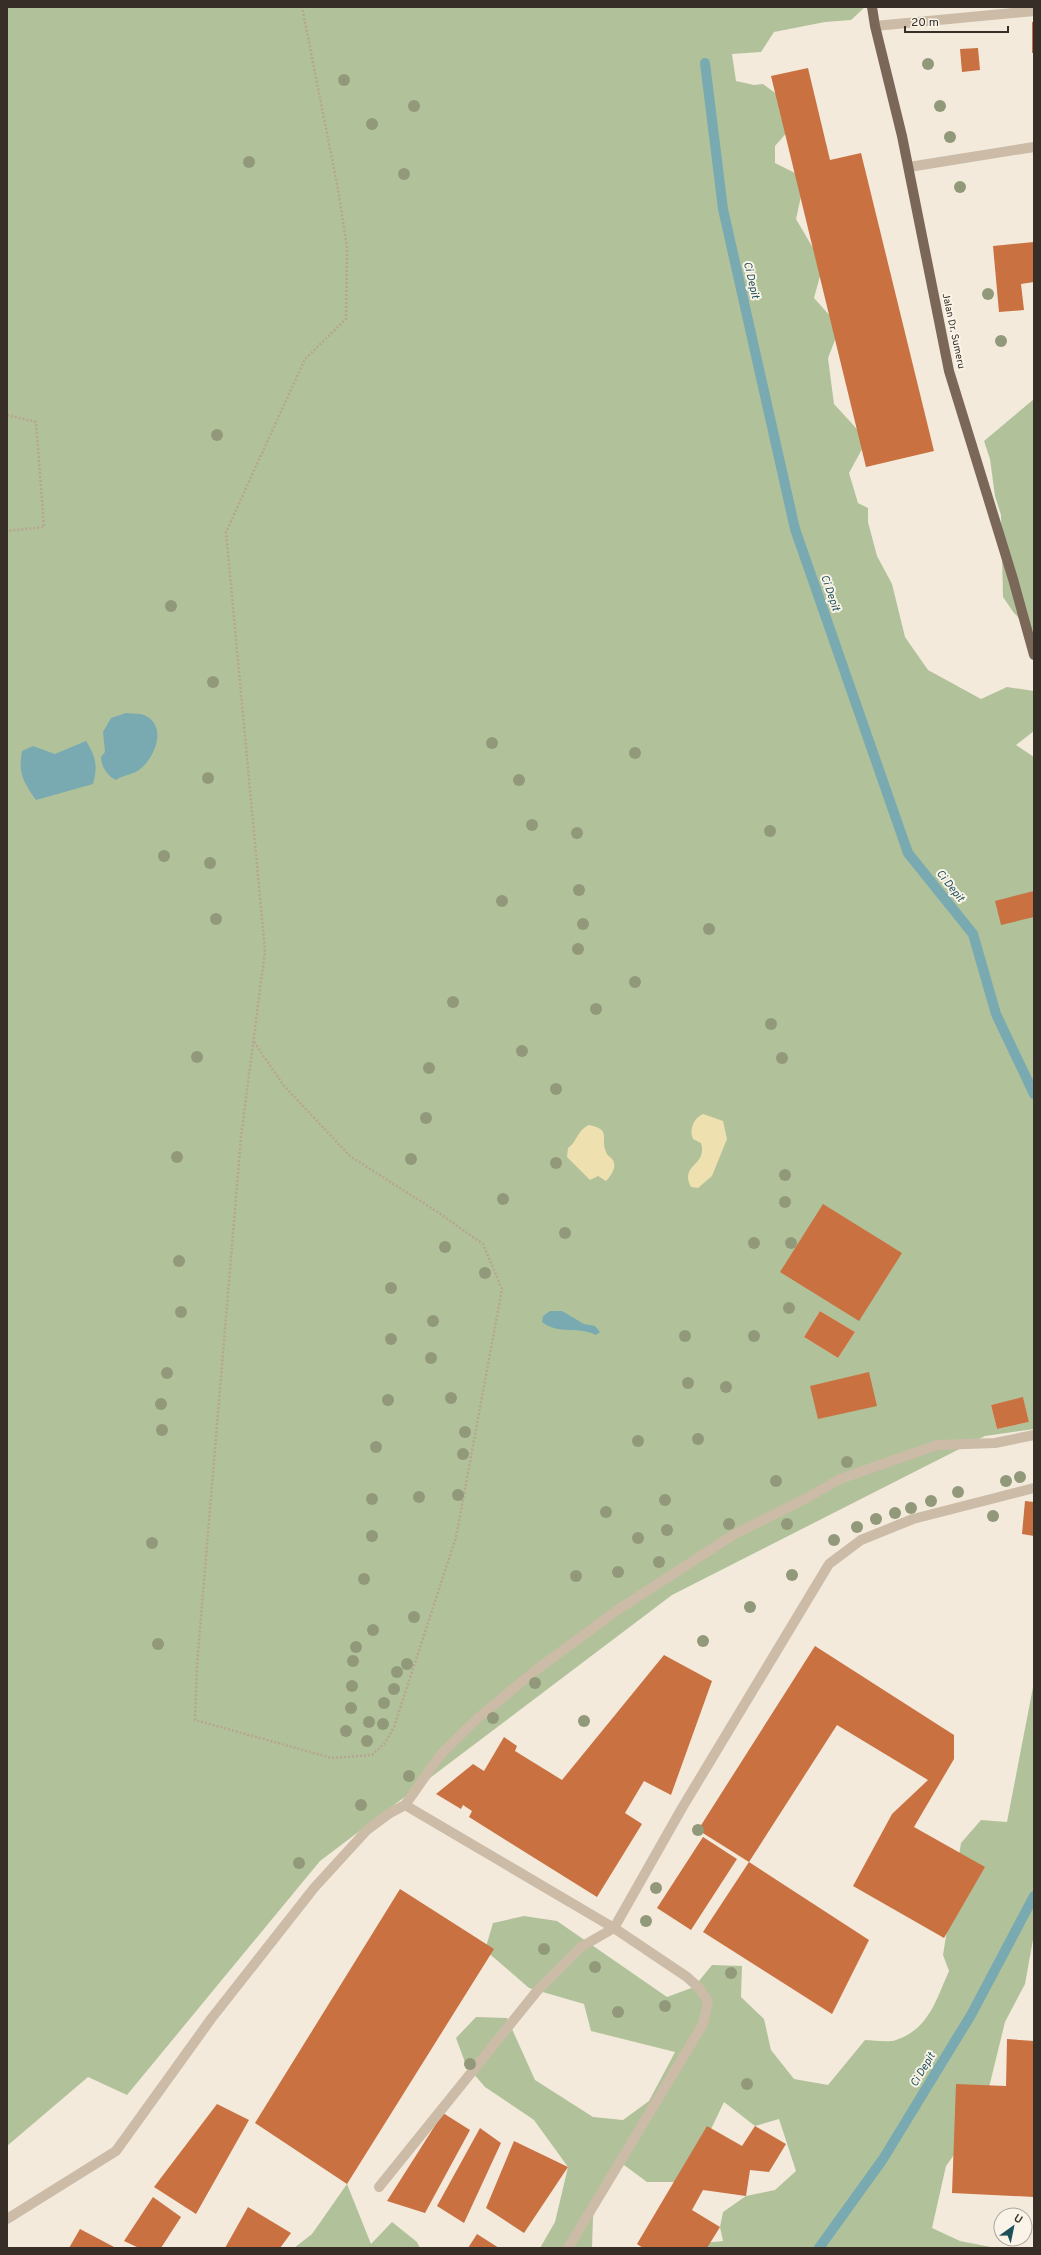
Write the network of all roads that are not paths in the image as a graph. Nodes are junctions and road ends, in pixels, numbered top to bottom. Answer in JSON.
{"nodes":[{"id":1,"x":872,"y":7,"type":"edge"},
{"id":2,"x":1034,"y":11,"type":"edge"},
{"id":3,"x":875,"y":26,"type":"junction"},
{"id":4,"x":1034,"y":147,"type":"edge"},
{"id":5,"x":909,"y":167,"type":"junction"},
{"id":6,"x":1034,"y":655,"type":"edge"},
{"id":7,"x":1034,"y":1435,"type":"edge"},
{"id":8,"x":1034,"y":1488,"type":"edge"},
{"id":9,"x":405,"y":1805,"type":"junction"},
{"id":10,"x":614,"y":1928,"type":"junction"},
{"id":11,"x":379,"y":2187,"type":"dead end"},
{"id":12,"x":7,"y":2219,"type":"edge"},
{"id":13,"x":568,"y":2248,"type":"edge"}],
"edges":[{"from":1,"to":3,"type":"main road","name":"Jalan Dr. Sumeru"},
{"from":2,"to":3,"type":"street"},
{"from":3,"to":5,"type":"main road","name":"Jalan Dr. Sumeru"},
{"from":4,"to":5,"type":"street"},
{"from":5,"to":6,"type":"main road","name":"Jalan Dr. Sumeru"},
{"from":7,"to":9,"type":"street"},
{"from":8,"to":10,"type":"street"},
{"from":9,"to":10,"type":"street"},
{"from":9,"to":12,"type":"street"},
{"from":10,"to":11,"type":"street"},
{"from":10,"to":13,"type":"street"}]}
